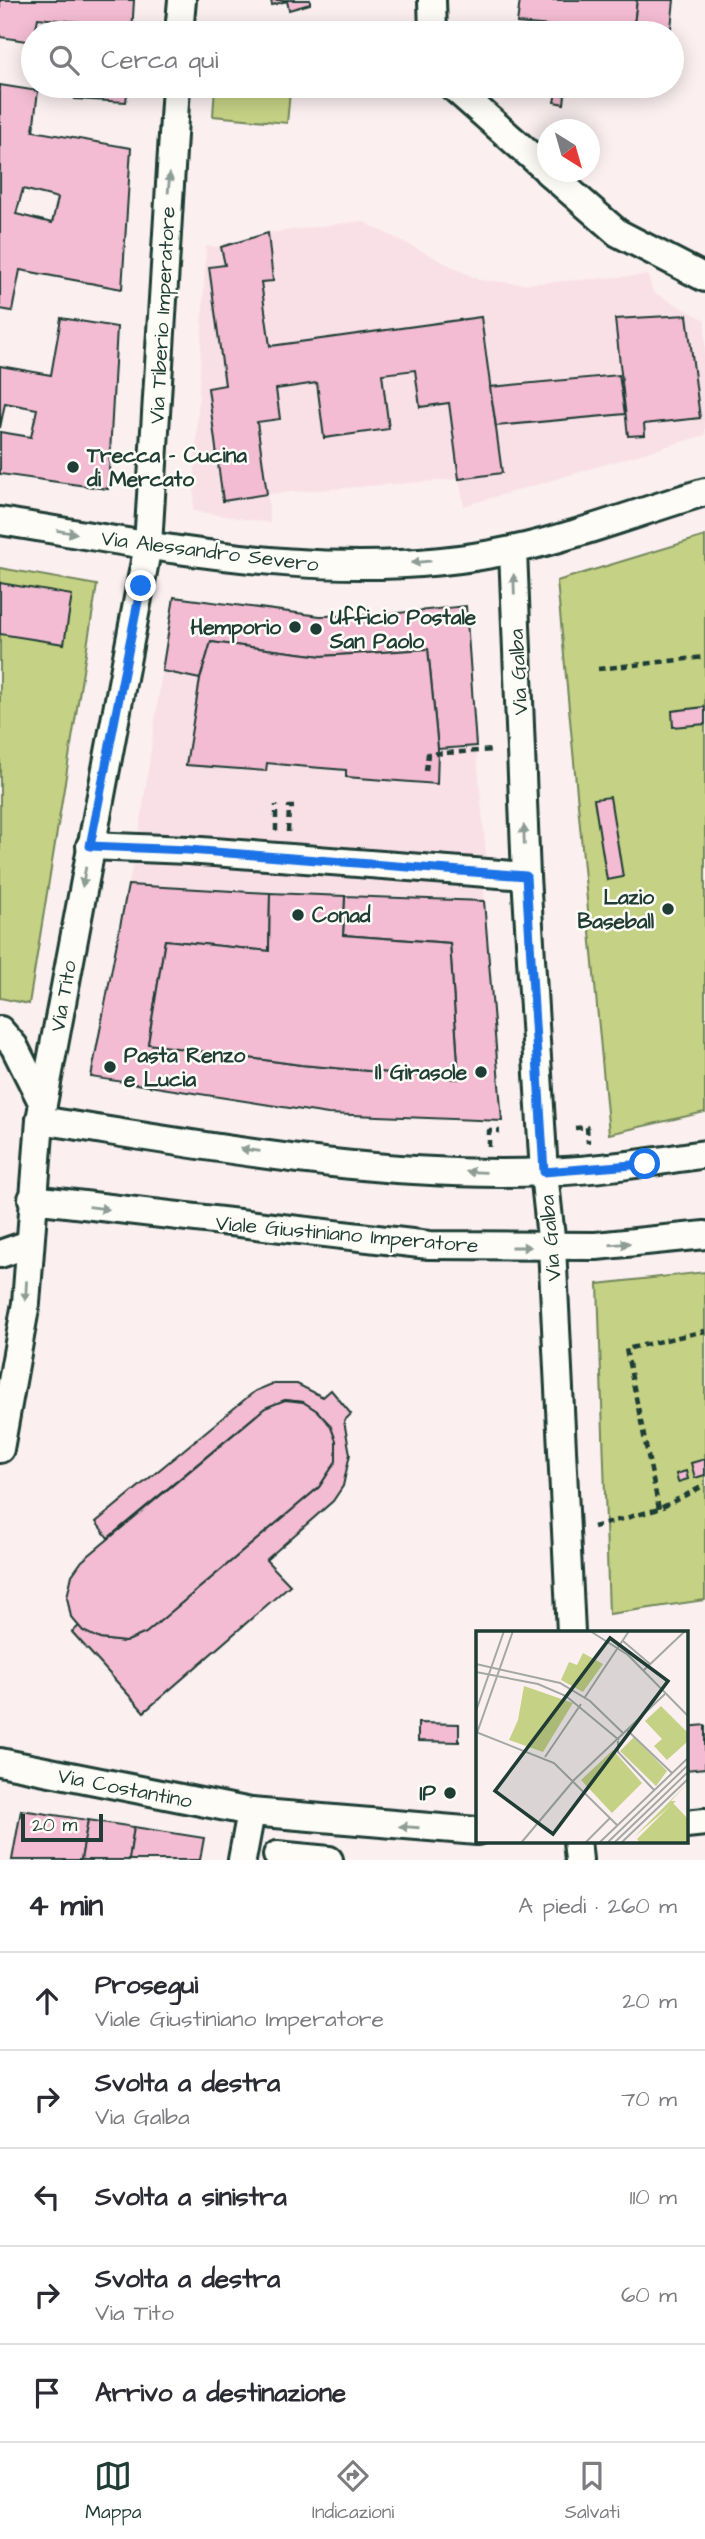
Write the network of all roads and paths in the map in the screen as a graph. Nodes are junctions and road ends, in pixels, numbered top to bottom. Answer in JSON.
{"nodes":[{"id":1,"x":182,"y":0,"type":"edge"},
{"id":2,"x":432,"y":0,"type":"edge"},
{"id":3,"x":180,"y":21,"type":"edge"},
{"id":4,"x":433,"y":21,"type":"edge"},
{"id":5,"x":175,"y":98,"type":"edge"},
{"id":6,"x":466,"y":98,"type":"edge"},
{"id":7,"x":537,"y":161,"type":"edge"},
{"id":8,"x":560,"y":182,"type":"edge"},
{"id":9,"x":705,"y":278,"type":"edge"},
{"id":10,"x":705,"y":492,"type":"edge"},
{"id":11,"x":0,"y":521,"type":"edge"},
{"id":12,"x":148,"y":545,"type":"junction"},
{"id":13,"x":513,"y":550,"type":"junction"},
{"id":14,"x":705,"y":657,"type":"edge"},
{"id":15,"x":598,"y":669,"type":"dead end"},
{"id":16,"x":476,"y":751,"type":"dead end"},
{"id":17,"x":426,"y":771,"type":"dead end"},
{"id":18,"x":276,"y":806,"type":"dead end"},
{"id":19,"x":294,"y":807,"type":"dead end"},
{"id":20,"x":90,"y":846,"type":"junction"},
{"id":21,"x":526,"y":876,"type":"junction"},
{"id":22,"x":0,"y":1030,"type":"edge"},
{"id":23,"x":42,"y":1112,"type":"junction"},
{"id":24,"x":575,"y":1128,"type":"dead end"},
{"id":25,"x":500,"y":1131,"type":"dead end"},
{"id":26,"x":588,"y":1144,"type":"dead end"},
{"id":27,"x":489,"y":1147,"type":"dead end"},
{"id":28,"x":705,"y":1154,"type":"edge"},
{"id":29,"x":544,"y":1172,"type":"junction"},
{"id":30,"x":32,"y":1199,"type":"junction"},
{"id":31,"x":705,"y":1235,"type":"edge"},
{"id":32,"x":29,"y":1244,"type":"junction"},
{"id":33,"x":552,"y":1247,"type":"junction"},
{"id":34,"x":0,"y":1254,"type":"edge"},
{"id":35,"x":705,"y":1331,"type":"edge"},
{"id":36,"x":0,"y":1449,"type":"edge"},
{"id":37,"x":705,"y":1485,"type":"edge"},
{"id":38,"x":659,"y":1509,"type":"junction"},
{"id":39,"x":568,"y":1534,"type":"junction"},
{"id":40,"x":571,"y":1631,"type":"edge"},
{"id":41,"x":0,"y":1762,"type":"edge"},
{"id":42,"x":251,"y":1812,"type":"junction"},
{"id":43,"x":476,"y":1831,"type":"edge"},
{"id":44,"x":578,"y":1842,"type":"edge"},
{"id":45,"x":277,"y":1855,"type":"dead end"},
{"id":46,"x":242,"y":1860,"type":"edge"},
{"id":47,"x":328,"y":1860,"type":"edge"},
{"id":48,"x":579,"y":1860,"type":"edge"}],
"edges":[{"from":1,"to":3,"type":"street"},
{"from":2,"to":4,"type":"street"},
{"from":12,"to":5,"type":"street","name":"Via Tiberio Imperatore","one_way":true},
{"from":6,"to":7,"type":"street"},
{"from":8,"to":9,"type":"street"},
{"from":10,"to":13,"type":"street","name":"Via Alessandro Severo"},
{"from":11,"to":12,"type":"street","name":"Via Alessandro Severo","one_way":true},
{"from":13,"to":12,"type":"street","name":"Via Alessandro Severo","one_way":true},
{"from":12,"to":20,"type":"street","name":"Via Tito"},
{"from":21,"to":13,"type":"street","name":"Via Galba","one_way":true},
{"from":14,"to":15,"type":"path"},
{"from":16,"to":17,"type":"path"},
{"from":18,"to":19,"type":"path"},
{"from":20,"to":21,"type":"street"},
{"from":20,"to":23,"type":"street","name":"Via Tito","one_way":true},
{"from":21,"to":29,"type":"street","name":"Via Galba"},
{"from":22,"to":23,"type":"street"},
{"from":29,"to":23,"type":"street","one_way":true},
{"from":23,"to":30,"type":"street","name":"Via Tito"},
{"from":24,"to":26,"type":"path"},
{"from":25,"to":27,"type":"path"},
{"from":28,"to":29,"type":"street"},
{"from":29,"to":33,"type":"street","name":"Via Galba"},
{"from":30,"to":32,"type":"street","name":"Via Tito"},
{"from":30,"to":33,"type":"street","name":"Viale Giustiniano Imperatore","one_way":true},
{"from":33,"to":31,"type":"street","name":"Viale Giustiniano Imperatore","one_way":true},
{"from":32,"to":34,"type":"street"},
{"from":32,"to":36,"type":"street","name":"Via Tito","one_way":true},
{"from":33,"to":39,"type":"street","name":"Via Galba"},
{"from":35,"to":38,"type":"path"},
{"from":37,"to":38,"type":"path"},
{"from":38,"to":39,"type":"path"},
{"from":39,"to":40,"type":"street","name":"Via Galba"},
{"from":41,"to":42,"type":"street","name":"Via Costantino"},
{"from":43,"to":42,"type":"street","name":"Via Costantino","one_way":true},
{"from":42,"to":46,"type":"street"},
{"from":44,"to":48,"type":"street"},
{"from":45,"to":47,"type":"street"}]}
